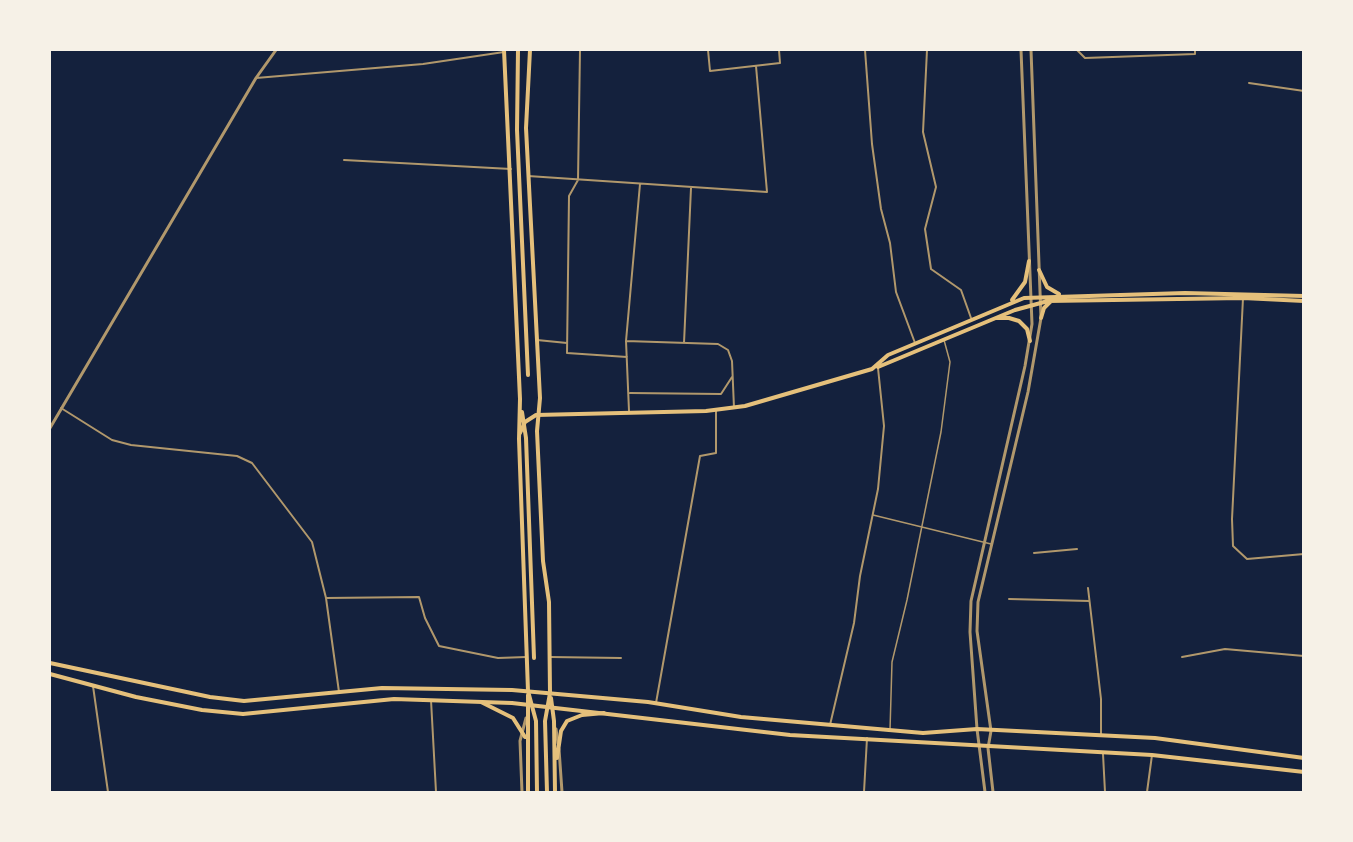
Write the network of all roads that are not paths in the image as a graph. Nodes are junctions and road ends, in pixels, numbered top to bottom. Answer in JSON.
{"nodes":[{"id":1,"x":276,"y":50,"type":"edge"},
{"id":2,"x":518,"y":50,"type":"edge"},
{"id":3,"x":530,"y":50,"type":"edge"},
{"id":4,"x":580,"y":50,"type":"edge"},
{"id":5,"x":708,"y":50,"type":"edge"},
{"id":6,"x":779,"y":50,"type":"edge"},
{"id":7,"x":866,"y":50,"type":"edge"},
{"id":8,"x":927,"y":50,"type":"edge"},
{"id":9,"x":1021,"y":50,"type":"edge"},
{"id":10,"x":1031,"y":50,"type":"edge"},
{"id":11,"x":1077,"y":50,"type":"edge"},
{"id":12,"x":1195,"y":50,"type":"edge"},
{"id":13,"x":504,"y":51,"type":"edge"},
{"id":14,"x":756,"y":66,"type":"junction"},
{"id":15,"x":256,"y":78,"type":"junction"},
{"id":16,"x":1249,"y":83,"type":"dead end"},
{"id":17,"x":1304,"y":91,"type":"edge"},
{"id":18,"x":344,"y":160,"type":"dead end"},
{"id":19,"x":510,"y":169,"type":"junction"},
{"id":20,"x":528,"y":176,"type":"junction"},
{"id":21,"x":578,"y":180,"type":"junction"},
{"id":22,"x":640,"y":184,"type":"junction"},
{"id":23,"x":692,"y":188,"type":"junction"},
{"id":24,"x":1029,"y":261,"type":"junction"},
{"id":25,"x":1039,"y":270,"type":"junction"},
{"id":26,"x":1060,"y":295,"type":"junction"},
{"id":27,"x":1040,"y":296,"type":"junction"},
{"id":28,"x":1304,"y":296,"type":"edge"},
{"id":29,"x":1031,"y":297,"type":"junction"},
{"id":30,"x":1243,"y":298,"type":"junction"},
{"id":31,"x":1054,"y":300,"type":"junction"},
{"id":32,"x":1304,"y":301,"type":"edge"},
{"id":33,"x":1009,"y":302,"type":"junction"},
{"id":34,"x":1040,"y":302,"type":"junction"},
{"id":35,"x":1031,"y":304,"type":"junction"},
{"id":36,"x":971,"y":318,"type":"junction"},
{"id":37,"x":1041,"y":318,"type":"junction"},
{"id":38,"x":990,"y":320,"type":"junction"},
{"id":39,"x":944,"y":339,"type":"junction"},
{"id":40,"x":536,"y":340,"type":"junction"},
{"id":41,"x":626,"y":341,"type":"junction"},
{"id":42,"x":1030,"y":341,"type":"junction"},
{"id":43,"x":567,"y":343,"type":"junction"},
{"id":44,"x":915,"y":343,"type":"junction"},
{"id":45,"x":684,"y":344,"type":"junction"},
{"id":46,"x":627,"y":357,"type":"junction"},
{"id":47,"x":878,"y":366,"type":"junction"},
{"id":48,"x":733,"y":374,"type":"junction"},
{"id":49,"x":528,"y":375,"type":"dead end"},
{"id":50,"x":630,"y":393,"type":"junction"},
{"id":51,"x":520,"y":399,"type":"junction"},
{"id":52,"x":62,"y":408,"type":"junction"},
{"id":53,"x":734,"y":408,"type":"junction"},
{"id":54,"x":716,"y":410,"type":"junction"},
{"id":55,"x":629,"y":414,"type":"junction"},
{"id":56,"x":538,"y":415,"type":"junction"},
{"id":57,"x":524,"y":424,"type":"junction"},
{"id":58,"x":50,"y":428,"type":"edge"},
{"id":59,"x":519,"y":440,"type":"junction"},
{"id":60,"x":872,"y":514,"type":"junction"},
{"id":61,"x":921,"y":527,"type":"junction"},
{"id":62,"x":985,"y":542,"type":"junction"},
{"id":63,"x":992,"y":544,"type":"junction"},
{"id":64,"x":1077,"y":549,"type":"dead end"},
{"id":65,"x":1034,"y":553,"type":"dead end"},
{"id":66,"x":1304,"y":554,"type":"edge"},
{"id":67,"x":1088,"y":588,"type":"dead end"},
{"id":68,"x":326,"y":598,"type":"junction"},
{"id":69,"x":1009,"y":599,"type":"dead end"},
{"id":70,"x":1089,"y":601,"type":"junction"},
{"id":71,"x":1304,"y":656,"type":"edge"},
{"id":72,"x":528,"y":657,"type":"junction"},
{"id":73,"x":550,"y":657,"type":"junction"},
{"id":74,"x":1182,"y":657,"type":"dead end"},
{"id":75,"x":534,"y":658,"type":"dead end"},
{"id":76,"x":621,"y":658,"type":"dead end"},
{"id":77,"x":50,"y":663,"type":"edge"},
{"id":78,"x":50,"y":674,"type":"edge"},
{"id":79,"x":92,"y":684,"type":"junction"},
{"id":80,"x":528,"y":691,"type":"junction"},
{"id":81,"x":339,"y":692,"type":"junction"},
{"id":82,"x":550,"y":693,"type":"junction"},
{"id":83,"x":431,"y":699,"type":"junction"},
{"id":84,"x":481,"y":702,"type":"junction"},
{"id":85,"x":656,"y":703,"type":"junction"},
{"id":86,"x":529,"y":705,"type":"junction"},
{"id":87,"x":550,"y":707,"type":"junction"},
{"id":88,"x":604,"y":713,"type":"junction"},
{"id":89,"x":526,"y":718,"type":"junction"},
{"id":90,"x":555,"y":721,"type":"junction"},
{"id":91,"x":830,"y":725,"type":"junction"},
{"id":92,"x":977,"y":729,"type":"junction"},
{"id":93,"x":890,"y":730,"type":"junction"},
{"id":94,"x":991,"y":731,"type":"junction"},
{"id":95,"x":523,"y":732,"type":"junction"},
{"id":96,"x":1101,"y":736,"type":"junction"},
{"id":97,"x":867,"y":738,"type":"junction"},
{"id":98,"x":526,"y":744,"type":"junction"},
{"id":99,"x":980,"y":744,"type":"junction"},
{"id":100,"x":559,"y":747,"type":"junction"},
{"id":101,"x":988,"y":748,"type":"junction"},
{"id":102,"x":1103,"y":753,"type":"junction"},
{"id":103,"x":1152,"y":755,"type":"junction"},
{"id":104,"x":1304,"y":758,"type":"edge"},
{"id":105,"x":555,"y":771,"type":"junction"},
{"id":106,"x":1304,"y":772,"type":"edge"},
{"id":107,"x":108,"y":792,"type":"edge"},
{"id":108,"x":436,"y":792,"type":"edge"},
{"id":109,"x":522,"y":792,"type":"edge"},
{"id":110,"x":528,"y":792,"type":"edge"},
{"id":111,"x":537,"y":792,"type":"edge"},
{"id":112,"x":547,"y":792,"type":"edge"},
{"id":113,"x":555,"y":792,"type":"edge"},
{"id":114,"x":562,"y":792,"type":"edge"},
{"id":115,"x":864,"y":792,"type":"edge"},
{"id":116,"x":986,"y":792,"type":"edge"},
{"id":117,"x":993,"y":792,"type":"edge"},
{"id":118,"x":1106,"y":792,"type":"edge"},
{"id":119,"x":1147,"y":792,"type":"edge"}],
"edges":[{"from":1,"to":15,"type":"street"},
{"from":2,"to":49,"type":"main road"},
{"from":3,"to":20,"type":"main road"},
{"from":4,"to":21,"type":"street"},
{"from":5,"to":14,"type":"street"},
{"from":6,"to":14,"type":"street"},
{"from":7,"to":44,"type":"street"},
{"from":8,"to":36,"type":"street"},
{"from":9,"to":24,"type":"street"},
{"from":10,"to":25,"type":"street"},
{"from":11,"to":12,"type":"street"},
{"from":13,"to":15,"type":"street"},
{"from":13,"to":19,"type":"main road"},
{"from":14,"to":23,"type":"street"},
{"from":15,"to":52,"type":"street"},
{"from":16,"to":17,"type":"street"},
{"from":18,"to":19,"type":"street"},
{"from":19,"to":51,"type":"main road"},
{"from":20,"to":21,"type":"street"},
{"from":20,"to":40,"type":"main road"},
{"from":21,"to":22,"type":"street"},
{"from":21,"to":43,"type":"street"},
{"from":22,"to":23,"type":"street"},
{"from":22,"to":41,"type":"street"},
{"from":23,"to":45,"type":"street"},
{"from":24,"to":29,"type":"street"},
{"from":24,"to":33,"type":"main road"},
{"from":25,"to":26,"type":"main road"},
{"from":25,"to":27,"type":"street"},
{"from":26,"to":27,"type":"main road"},
{"from":26,"to":28,"type":"main road"},
{"from":27,"to":29,"type":"main road"},
{"from":27,"to":34,"type":"street"},
{"from":29,"to":33,"type":"main road"},
{"from":29,"to":35,"type":"street"},
{"from":30,"to":31,"type":"main road"},
{"from":30,"to":32,"type":"main road"},
{"from":30,"to":66,"type":"street"},
{"from":31,"to":34,"type":"main road"},
{"from":31,"to":37,"type":"main road"},
{"from":33,"to":36,"type":"main road"},
{"from":34,"to":35,"type":"main road"},
{"from":34,"to":37,"type":"street"},
{"from":35,"to":38,"type":"main road"},
{"from":35,"to":42,"type":"street"},
{"from":36,"to":44,"type":"main road"},
{"from":37,"to":63,"type":"street"},
{"from":38,"to":39,"type":"main road"},
{"from":38,"to":42,"type":"main road"},
{"from":39,"to":47,"type":"main road"},
{"from":39,"to":61,"type":"lane"},
{"from":40,"to":43,"type":"street"},
{"from":40,"to":56,"type":"main road"},
{"from":41,"to":45,"type":"street"},
{"from":41,"to":46,"type":"street"},
{"from":42,"to":62,"type":"street"},
{"from":43,"to":46,"type":"street"},
{"from":44,"to":47,"type":"main road"},
{"from":45,"to":48,"type":"street"},
{"from":46,"to":50,"type":"street"},
{"from":47,"to":53,"type":"main road"},
{"from":47,"to":60,"type":"street"},
{"from":48,"to":50,"type":"street"},
{"from":48,"to":53,"type":"street"},
{"from":50,"to":55,"type":"street"},
{"from":51,"to":57,"type":"main road"},
{"from":51,"to":59,"type":"main road"},
{"from":52,"to":58,"type":"street"},
{"from":52,"to":68,"type":"street"},
{"from":53,"to":54,"type":"main road"},
{"from":54,"to":55,"type":"main road"},
{"from":54,"to":85,"type":"street"},
{"from":55,"to":56,"type":"main road"},
{"from":56,"to":57,"type":"main road"},
{"from":56,"to":73,"type":"main road"},
{"from":57,"to":59,"type":"main road"},
{"from":57,"to":75,"type":"main road"},
{"from":59,"to":72,"type":"main road"},
{"from":60,"to":61,"type":"lane"},
{"from":60,"to":91,"type":"street"},
{"from":61,"to":62,"type":"lane"},
{"from":61,"to":93,"type":"lane"},
{"from":62,"to":63,"type":"lane"},
{"from":62,"to":92,"type":"street"},
{"from":63,"to":94,"type":"street"},
{"from":64,"to":65,"type":"street"},
{"from":67,"to":70,"type":"street"},
{"from":68,"to":72,"type":"street"},
{"from":68,"to":81,"type":"street"},
{"from":69,"to":70,"type":"street"},
{"from":70,"to":96,"type":"street"},
{"from":71,"to":74,"type":"street"},
{"from":72,"to":80,"type":"main road"},
{"from":73,"to":76,"type":"street"},
{"from":73,"to":82,"type":"main road"},
{"from":77,"to":81,"type":"main road"},
{"from":78,"to":79,"type":"main road"},
{"from":79,"to":83,"type":"main road"},
{"from":79,"to":107,"type":"street"},
{"from":80,"to":81,"type":"main road"},
{"from":80,"to":82,"type":"main road"},
{"from":80,"to":86,"type":"main road"},
{"from":82,"to":85,"type":"main road"},
{"from":82,"to":87,"type":"main road"},
{"from":83,"to":84,"type":"main road"},
{"from":83,"to":108,"type":"street"},
{"from":84,"to":86,"type":"main road"},
{"from":84,"to":95,"type":"main road"},
{"from":85,"to":91,"type":"main road"},
{"from":86,"to":87,"type":"main road"},
{"from":86,"to":89,"type":"main road"},
{"from":86,"to":111,"type":"main road"},
{"from":87,"to":88,"type":"main road"},
{"from":87,"to":90,"type":"main road"},
{"from":87,"to":112,"type":"main road"},
{"from":88,"to":97,"type":"main road"},
{"from":88,"to":100,"type":"main road"},
{"from":89,"to":95,"type":"street"},
{"from":89,"to":98,"type":"main road"},
{"from":90,"to":100,"type":"street"},
{"from":90,"to":105,"type":"main road"},
{"from":91,"to":93,"type":"main road"},
{"from":92,"to":93,"type":"main road"},
{"from":92,"to":94,"type":"main road"},
{"from":92,"to":99,"type":"street"},
{"from":94,"to":96,"type":"main road"},
{"from":94,"to":101,"type":"street"},
{"from":95,"to":98,"type":"main road"},
{"from":95,"to":109,"type":"street"},
{"from":96,"to":104,"type":"main road"},
{"from":97,"to":99,"type":"main road"},
{"from":97,"to":115,"type":"street"},
{"from":98,"to":110,"type":"main road"},
{"from":99,"to":101,"type":"main road"},
{"from":99,"to":116,"type":"street"},
{"from":100,"to":105,"type":"main road"},
{"from":100,"to":114,"type":"street"},
{"from":101,"to":102,"type":"main road"},
{"from":101,"to":117,"type":"street"},
{"from":102,"to":103,"type":"main road"},
{"from":102,"to":118,"type":"street"},
{"from":103,"to":106,"type":"main road"},
{"from":103,"to":119,"type":"street"},
{"from":105,"to":113,"type":"main road"}]}
